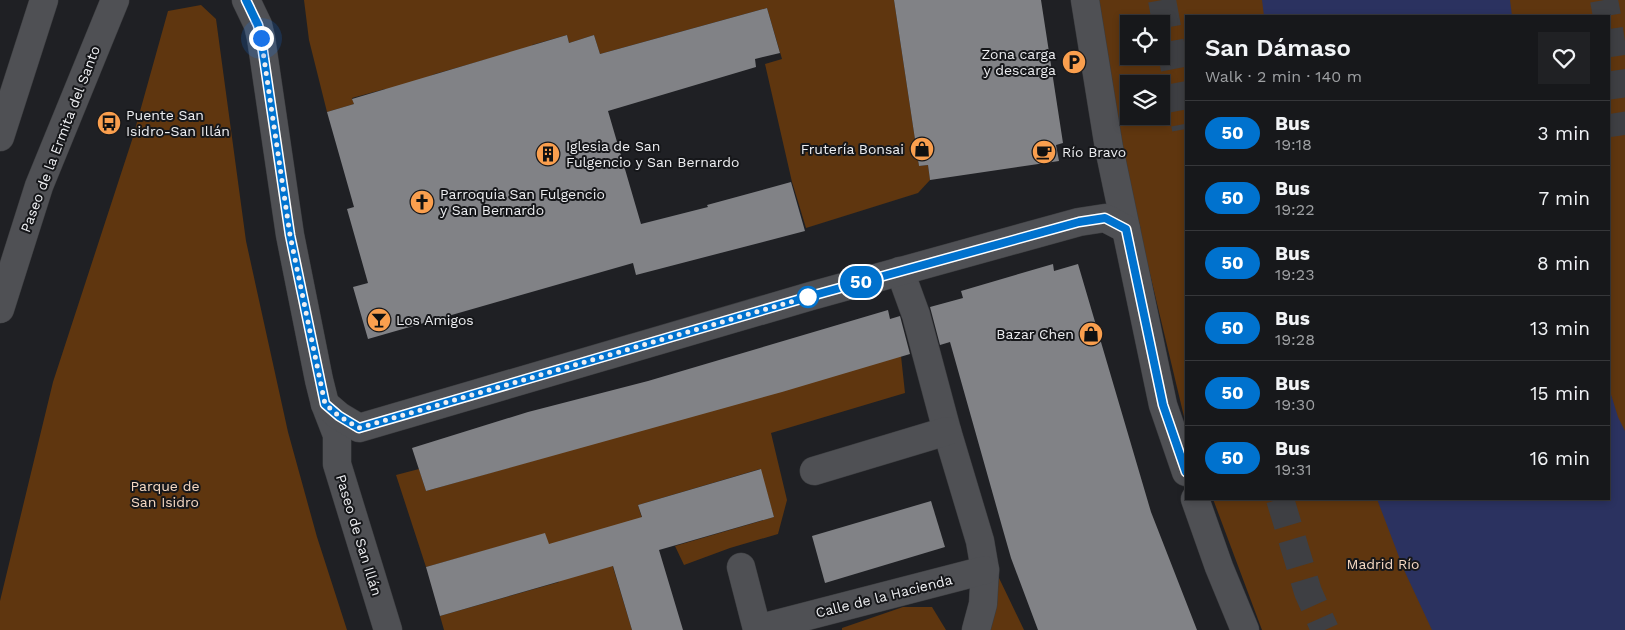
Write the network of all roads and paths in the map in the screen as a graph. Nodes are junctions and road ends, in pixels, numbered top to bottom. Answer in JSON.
{"nodes":[{"id":1,"x":44,"y":0,"type":"edge"},
{"id":2,"x":115,"y":0,"type":"edge"},
{"id":3,"x":246,"y":0,"type":"edge"},
{"id":4,"x":1084,"y":0,"type":"edge"},
{"id":5,"x":0,"y":137,"type":"edge"},
{"id":6,"x":1126,"y":229,"type":"junction"},
{"id":7,"x":900,"y":271,"type":"junction"},
{"id":8,"x":0,"y":309,"type":"edge"},
{"id":9,"x":325,"y":404,"type":"junction"},
{"id":10,"x":359,"y":428,"type":"junction"},
{"id":11,"x":948,"y":431,"type":"junction"},
{"id":12,"x":337,"y":464,"type":"junction"},
{"id":13,"x":1185,"y":469,"type":"edge"},
{"id":14,"x":814,"y":471,"type":"dead end"},
{"id":15,"x":1195,"y":500,"type":"edge"},
{"id":16,"x":741,"y":568,"type":"dead end"},
{"id":17,"x":985,"y":570,"type":"junction"},
{"id":18,"x":388,"y":630,"type":"edge"},
{"id":19,"x":976,"y":630,"type":"edge"},
{"id":20,"x":1245,"y":630,"type":"edge"}],
"edges":[{"from":1,"to":5,"type":"street"},
{"from":2,"to":8,"type":"street","name":"Paseo de la Ermita del Santo"},
{"from":3,"to":9,"type":"street","name":"Paseo de San Illán"},
{"from":4,"to":6,"type":"street"},
{"from":6,"to":7,"type":"street"},
{"from":6,"to":13,"type":"street"},
{"from":7,"to":10,"type":"street"},
{"from":7,"to":11,"type":"street"},
{"from":9,"to":10,"type":"street"},
{"from":9,"to":12,"type":"street","name":"Paseo de San Illán"},
{"from":10,"to":12,"type":"street"},
{"from":11,"to":14,"type":"street"},
{"from":11,"to":17,"type":"street"},
{"from":12,"to":18,"type":"street","name":"Paseo de San Illán"},
{"from":15,"to":20,"type":"street"},
{"from":16,"to":17,"type":"street","name":"Calle de la Hacienda"},
{"from":17,"to":19,"type":"street"}]}
